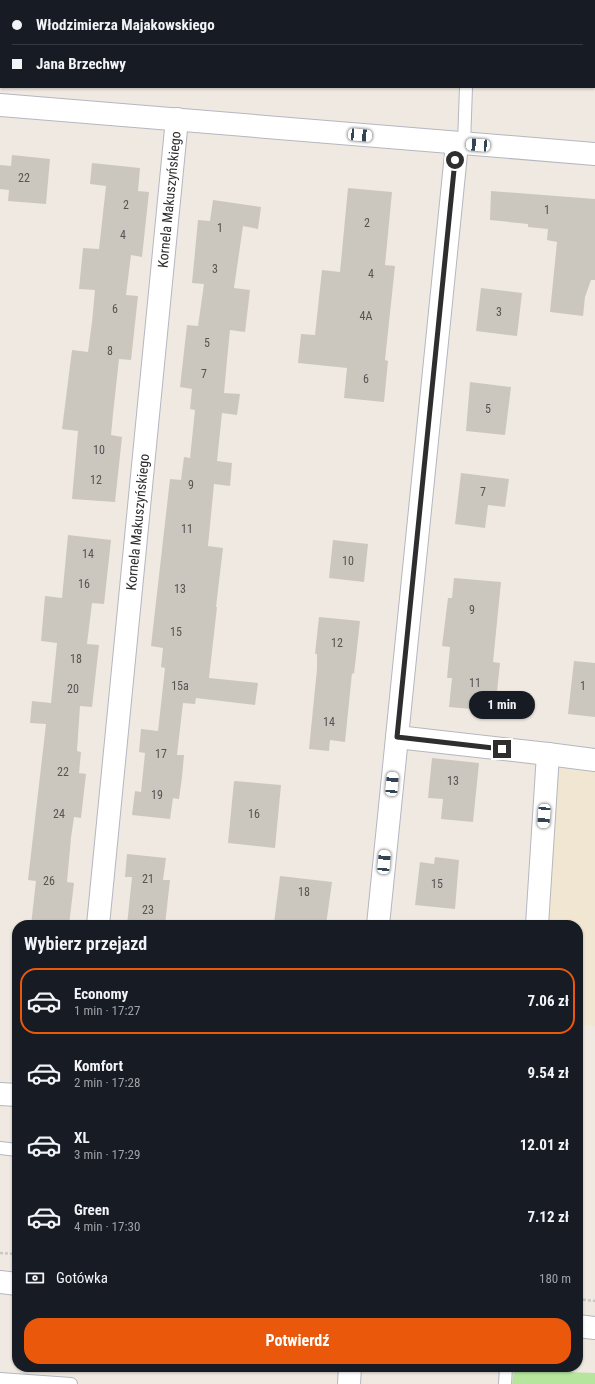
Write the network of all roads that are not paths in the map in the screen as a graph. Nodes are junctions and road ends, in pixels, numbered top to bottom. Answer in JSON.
{"nodes":[{"id":1,"x":466,"y":88,"type":"edge"},
{"id":2,"x":0,"y":105,"type":"edge"},
{"id":3,"x":177,"y":119,"type":"junction"},
{"id":4,"x":460,"y":144,"type":"junction"},
{"id":5,"x":595,"y":154,"type":"edge"},
{"id":6,"x":397,"y":737,"type":"junction"},
{"id":7,"x":548,"y":754,"type":"junction"},
{"id":8,"x":595,"y":760,"type":"edge"},
{"id":9,"x":98,"y":920,"type":"edge"},
{"id":10,"x":379,"y":920,"type":"edge"},
{"id":11,"x":537,"y":920,"type":"edge"},
{"id":12,"x":0,"y":1094,"type":"edge"},
{"id":13,"x":12,"y":1095,"type":"edge"},
{"id":14,"x":0,"y":1148,"type":"edge"},
{"id":15,"x":12,"y":1149,"type":"edge"},
{"id":16,"x":0,"y":1282,"type":"edge"},
{"id":17,"x":12,"y":1283,"type":"edge"},
{"id":18,"x":583,"y":1327,"type":"edge"},
{"id":19,"x":595,"y":1328,"type":"edge"},
{"id":20,"x":350,"y":1372,"type":"edge"},
{"id":21,"x":506,"y":1372,"type":"edge"},
{"id":22,"x":0,"y":1379,"type":"edge"},
{"id":23,"x":71,"y":1384,"type":"edge"},
{"id":24,"x":349,"y":1384,"type":"edge"},
{"id":25,"x":505,"y":1384,"type":"edge"}],
"edges":[{"from":1,"to":4,"type":"lane"},
{"from":2,"to":3,"type":"street"},
{"from":3,"to":4,"type":"street"},
{"from":3,"to":9,"type":"street","name":"Kornela Makuszyńskiego"},
{"from":4,"to":5,"type":"street"},
{"from":4,"to":6,"type":"street"},
{"from":6,"to":7,"type":"street"},
{"from":6,"to":10,"type":"street"},
{"from":7,"to":8,"type":"street"},
{"from":7,"to":11,"type":"street"},
{"from":12,"to":13,"type":"street"},
{"from":14,"to":15,"type":"lane"},
{"from":16,"to":17,"type":"street"},
{"from":18,"to":19,"type":"street"},
{"from":20,"to":24,"type":"street"},
{"from":21,"to":25,"type":"lane"},
{"from":22,"to":23,"type":"lane"}]}
